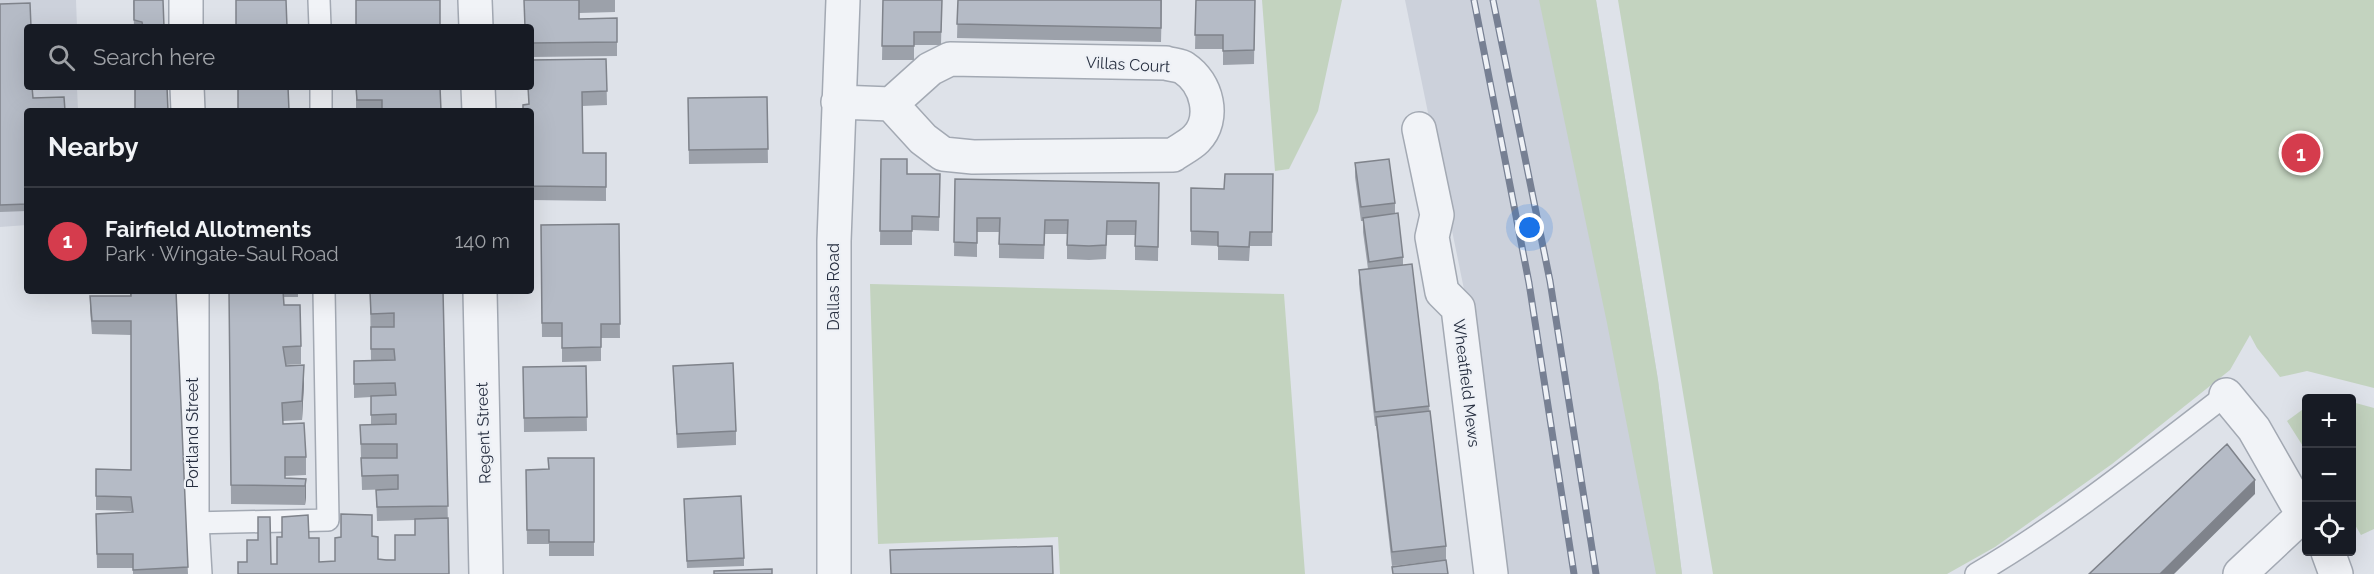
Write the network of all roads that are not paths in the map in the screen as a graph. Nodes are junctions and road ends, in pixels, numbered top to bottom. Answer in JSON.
{"nodes":[{"id":1,"x":186,"y":0,"type":"edge"},
{"id":2,"x":319,"y":0,"type":"edge"},
{"id":3,"x":475,"y":0,"type":"edge"},
{"id":4,"x":843,"y":0,"type":"edge"},
{"id":5,"x":186,"y":24,"type":"edge"},
{"id":6,"x":320,"y":24,"type":"edge"},
{"id":7,"x":476,"y":24,"type":"edge"},
{"id":8,"x":187,"y":90,"type":"edge"},
{"id":9,"x":321,"y":90,"type":"edge"},
{"id":10,"x":478,"y":90,"type":"edge"},
{"id":11,"x":838,"y":102,"type":"junction"},
{"id":12,"x":891,"y":104,"type":"junction"},
{"id":13,"x":188,"y":108,"type":"edge"},
{"id":14,"x":321,"y":108,"type":"edge"},
{"id":15,"x":479,"y":108,"type":"edge"},
{"id":16,"x":1419,"y":129,"type":"dead end"},
{"id":17,"x":192,"y":294,"type":"edge"},
{"id":18,"x":324,"y":294,"type":"edge"},
{"id":19,"x":480,"y":294,"type":"edge"},
{"id":20,"x":2226,"y":394,"type":"joint"},
{"id":21,"x":2302,"y":513,"type":"edge"},
{"id":22,"x":2302,"y":521,"type":"edge"},
{"id":23,"x":192,"y":523,"type":"junction"},
{"id":24,"x":2329,"y":556,"type":"edge"},
{"id":25,"x":195,"y":574,"type":"edge"},
{"id":26,"x":486,"y":574,"type":"edge"},
{"id":27,"x":834,"y":574,"type":"edge"},
{"id":28,"x":1491,"y":574,"type":"edge"},
{"id":29,"x":1976,"y":574,"type":"edge"},
{"id":30,"x":2240,"y":574,"type":"edge"},
{"id":31,"x":2336,"y":574,"type":"edge"}],
"edges":[{"from":1,"to":5,"type":"street"},
{"from":2,"to":6,"type":"lane"},
{"from":3,"to":7,"type":"street"},
{"from":4,"to":11,"type":"street","name":"Dallas Road"},
{"from":8,"to":13,"type":"street"},
{"from":9,"to":14,"type":"lane"},
{"from":10,"to":15,"type":"street"},
{"from":11,"to":12,"type":"street"},
{"from":11,"to":27,"type":"street","name":"Dallas Road"},
{"from":12,"to":12,"type":"street","name":"Villas Court"},
{"from":16,"to":28,"type":"street","name":"Wheatfield Mews"},
{"from":17,"to":23,"type":"street","name":"Portland Street"},
{"from":18,"to":23,"type":"lane"},
{"from":19,"to":26,"type":"street","name":"Regent Street"},
{"from":20,"to":21,"type":"street"},
{"from":20,"to":29,"type":"lane"},
{"from":22,"to":30,"type":"street"},
{"from":23,"to":25,"type":"street","name":"Portland Street"},
{"from":24,"to":31,"type":"street"}]}
